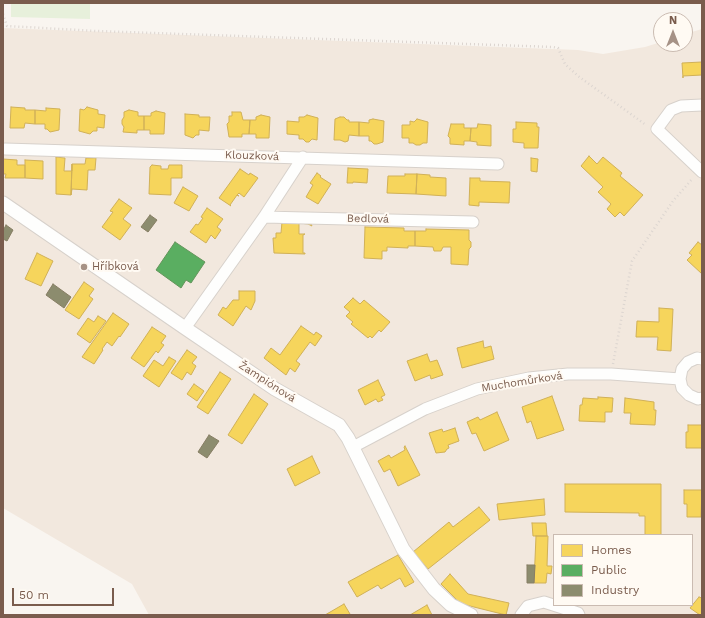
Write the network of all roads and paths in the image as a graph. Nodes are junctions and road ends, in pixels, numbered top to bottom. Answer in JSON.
{"nodes":[{"id":1,"x":3,"y":14,"type":"edge"},
{"id":2,"x":702,"y":105,"type":"edge"},
{"id":3,"x":657,"y":129,"type":"junction"},
{"id":4,"x":5,"y":149,"type":"dead end"},
{"id":5,"x":303,"y":157,"type":"junction"},
{"id":6,"x":498,"y":164,"type":"dead end"},
{"id":7,"x":701,"y":171,"type":"edge"},
{"id":8,"x":3,"y":203,"type":"edge"},
{"id":9,"x":264,"y":217,"type":"junction"},
{"id":10,"x":472,"y":222,"type":"dead end"},
{"id":11,"x":185,"y":328,"type":"junction"},
{"id":12,"x":702,"y":359,"type":"edge"},
{"id":13,"x":611,"y":374,"type":"junction"},
{"id":14,"x":680,"y":379,"type":"junction"},
{"id":15,"x":702,"y":398,"type":"edge"},
{"id":16,"x":353,"y":447,"type":"junction"},
{"id":17,"x":553,"y":605,"type":"edge"},
{"id":18,"x":556,"y":606,"type":"edge"},
{"id":19,"x":471,"y":615,"type":"edge"},
{"id":20,"x":521,"y":615,"type":"edge"},
{"id":21,"x":579,"y":615,"type":"edge"}],
"edges":[{"from":1,"to":3,"type":"path"},
{"from":2,"to":3,"type":"street"},
{"from":3,"to":7,"type":"street"},
{"from":4,"to":5,"type":"street","name":"Klouzková"},
{"from":5,"to":6,"type":"street","name":"Klouzková"},
{"from":5,"to":9,"type":"street"},
{"from":7,"to":13,"type":"path"},
{"from":8,"to":11,"type":"street","name":"Žampiónová"},
{"from":9,"to":10,"type":"street","name":"Bedlová"},
{"from":9,"to":11,"type":"street"},
{"from":11,"to":16,"type":"street","name":"Žampiónová"},
{"from":12,"to":14,"type":"street"},
{"from":13,"to":14,"type":"street","name":"Muchomůrková"},
{"from":13,"to":16,"type":"street","name":"Muchomůrková"},
{"from":14,"to":15,"type":"street"},
{"from":16,"to":19,"type":"street","name":"Žampiónová"},
{"from":17,"to":20,"type":"street"},
{"from":18,"to":21,"type":"street"}]}
